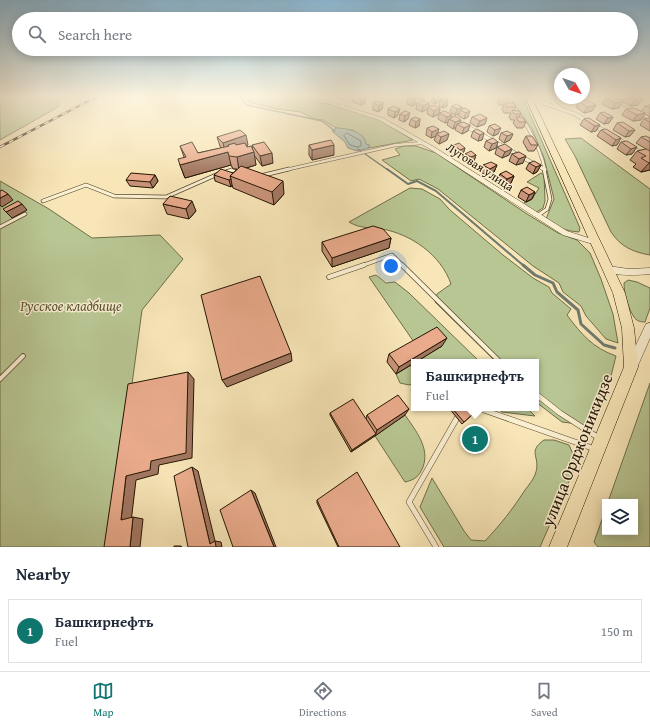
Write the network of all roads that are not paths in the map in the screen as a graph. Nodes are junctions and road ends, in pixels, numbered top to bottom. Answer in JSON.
{"nodes":[{"id":1,"x":387,"y":122,"type":"edge"},
{"id":2,"x":457,"y":122,"type":"edge"},
{"id":3,"x":525,"y":122,"type":"edge"},
{"id":4,"x":538,"y":122,"type":"edge"},
{"id":5,"x":589,"y":122,"type":"edge"},
{"id":6,"x":424,"y":143,"type":"junction"},
{"id":7,"x":650,"y":159,"type":"edge"},
{"id":8,"x":544,"y":169,"type":"junction"},
{"id":9,"x":246,"y":175,"type":"edge"},
{"id":10,"x":253,"y":177,"type":"edge"},
{"id":11,"x":43,"y":201,"type":"dead end"},
{"id":12,"x":25,"y":214,"type":"dead end"},
{"id":13,"x":537,"y":216,"type":"junction"},
{"id":14,"x":0,"y":227,"type":"edge"},
{"id":15,"x":596,"y":243,"type":"junction"},
{"id":16,"x":608,"y":269,"type":"junction"},
{"id":17,"x":650,"y":272,"type":"edge"},
{"id":18,"x":329,"y":277,"type":"dead end"},
{"id":19,"x":650,"y":327,"type":"edge"},
{"id":20,"x":23,"y":356,"type":"dead end"},
{"id":21,"x":497,"y":359,"type":"edge"},
{"id":22,"x":631,"y":367,"type":"junction"},
{"id":23,"x":0,"y":379,"type":"edge"},
{"id":24,"x":539,"y":396,"type":"edge"},
{"id":25,"x":487,"y":411,"type":"edge"},
{"id":26,"x":456,"y":418,"type":"dead end"},
{"id":27,"x":600,"y":445,"type":"junction"},
{"id":28,"x":436,"y":547,"type":"edge"},
{"id":29,"x":558,"y":547,"type":"edge"}],
"edges":[{"from":1,"to":6,"type":"street","name":"Луговая улица"},
{"from":2,"to":8,"type":"street"},
{"from":3,"to":8,"type":"lane"},
{"from":4,"to":15,"type":"main road"},
{"from":5,"to":7,"type":"street"},
{"from":6,"to":10,"type":"lane"},
{"from":6,"to":13,"type":"street","name":"Луговая улица"},
{"from":8,"to":13,"type":"lane"},
{"from":9,"to":11,"type":"lane"},
{"from":12,"to":14,"type":"lane"},
{"from":13,"to":15,"type":"street","name":"Луговая улица"},
{"from":15,"to":16,"type":"main road"},
{"from":16,"to":17,"type":"street"},
{"from":16,"to":22,"type":"main road"},
{"from":18,"to":21,"type":"lane"},
{"from":19,"to":22,"type":"street"},
{"from":20,"to":23,"type":"lane"},
{"from":22,"to":27,"type":"main road","name":"улица Орджоникидзе"},
{"from":24,"to":27,"type":"lane"},
{"from":25,"to":27,"type":"lane"},
{"from":26,"to":28,"type":"lane"},
{"from":27,"to":29,"type":"main road","name":"улица Орджоникидзе"}]}
